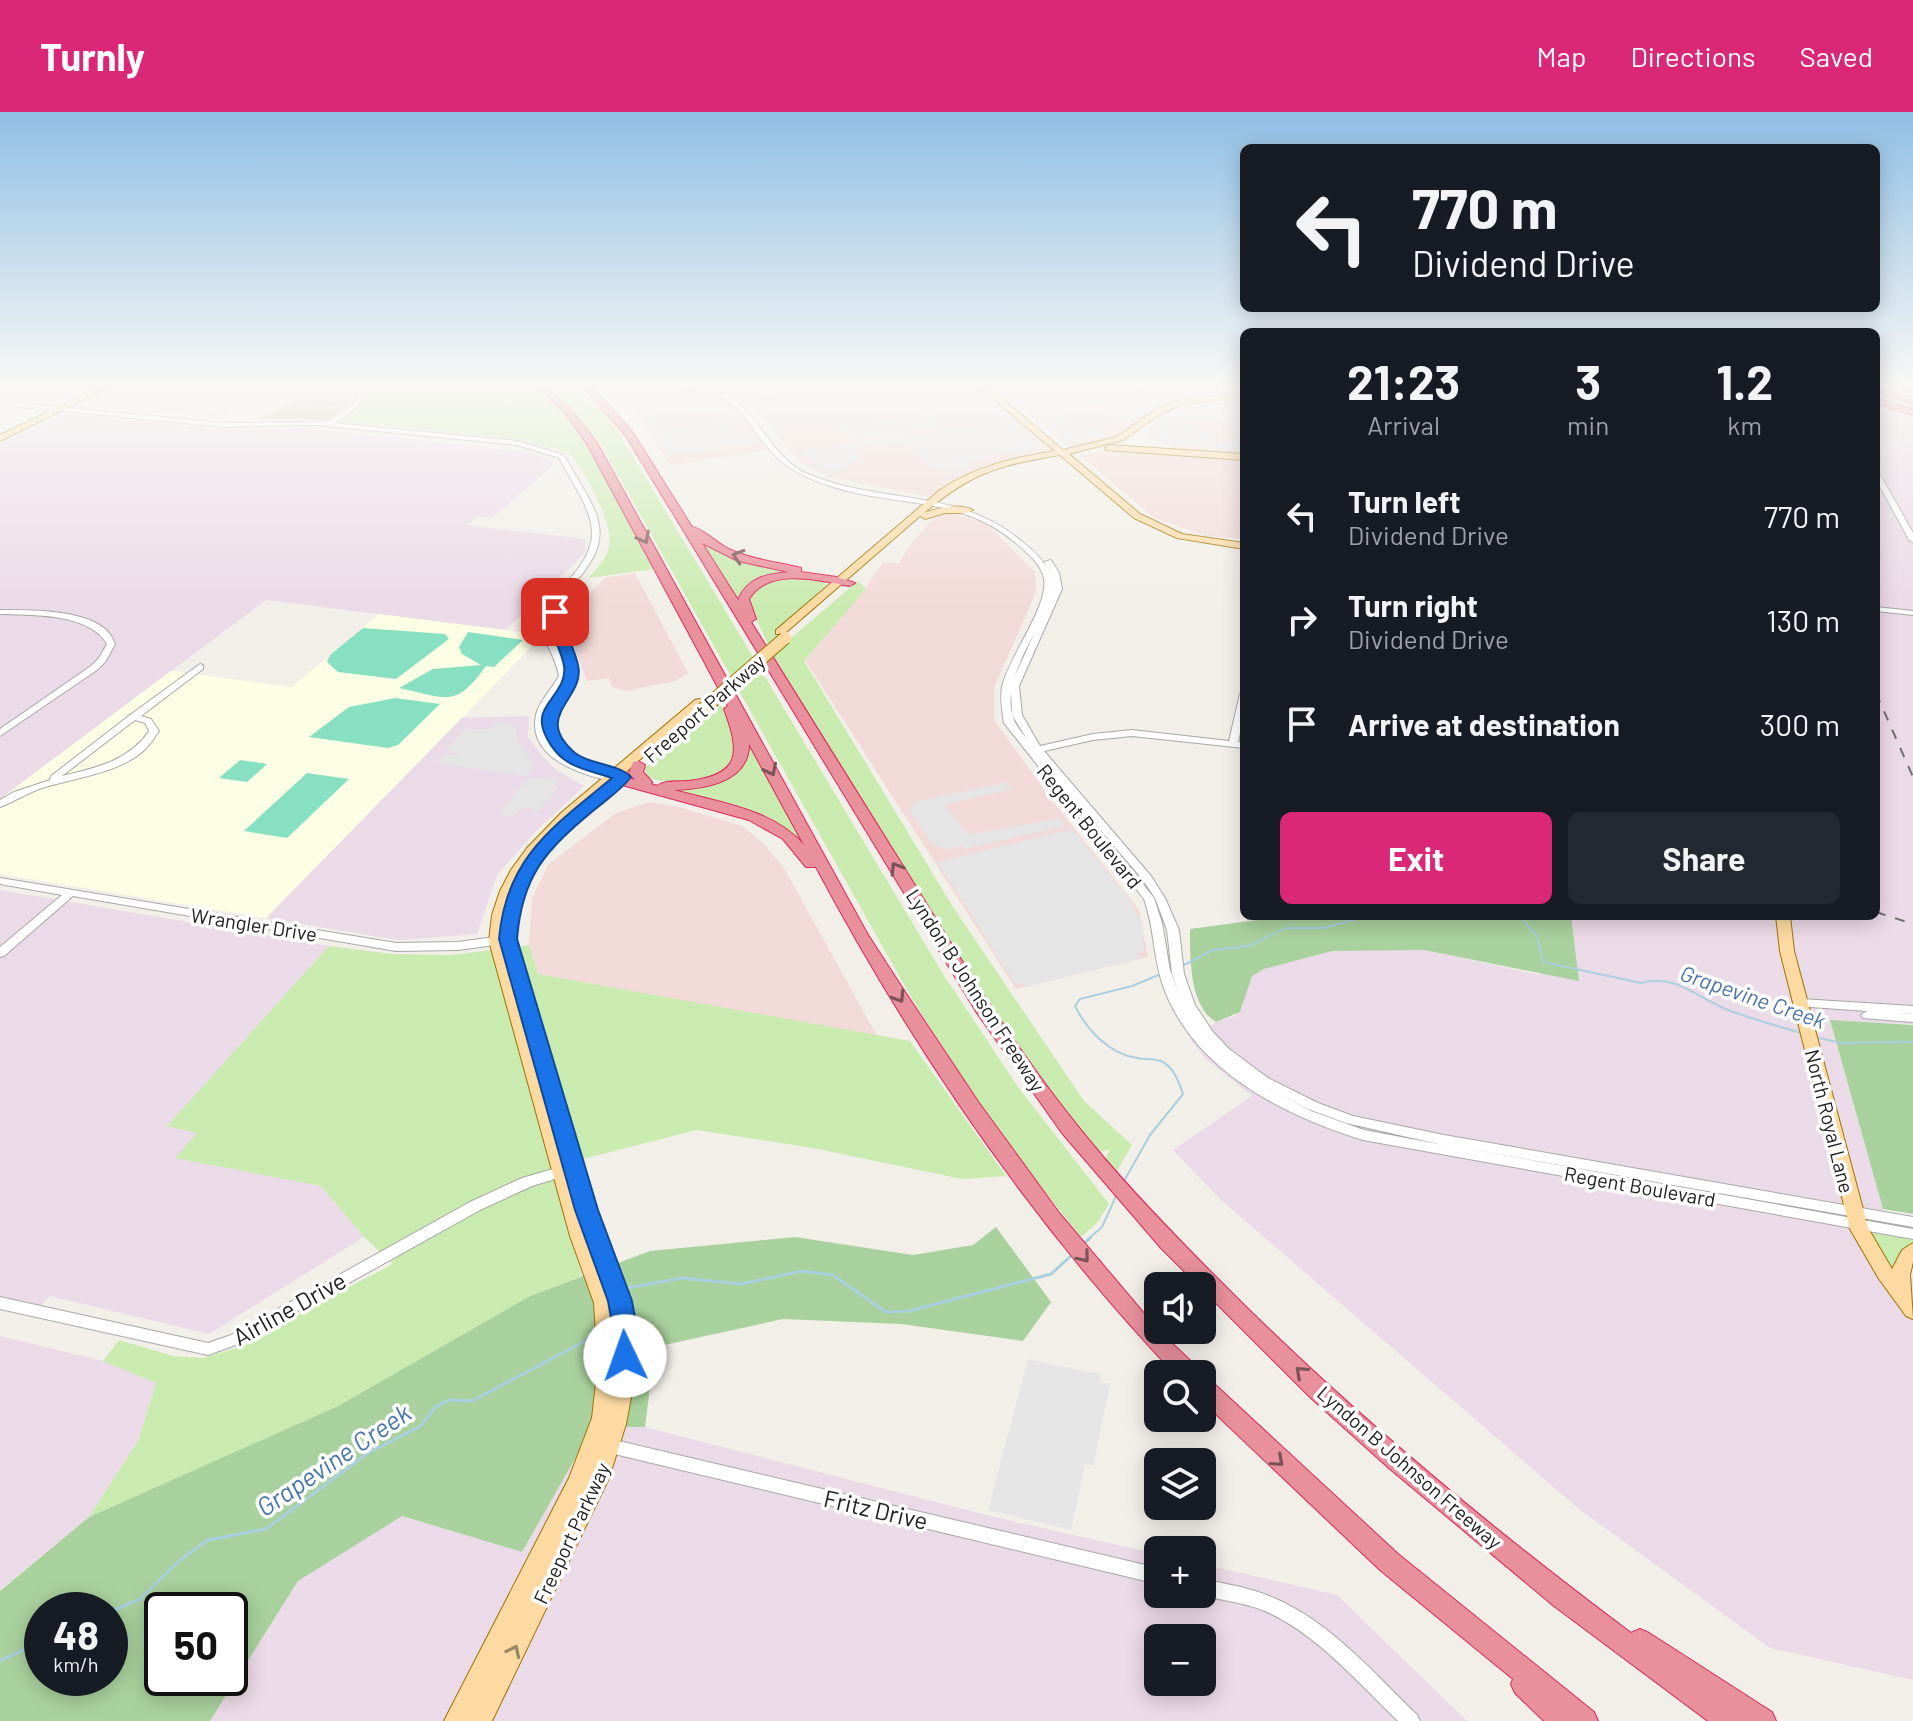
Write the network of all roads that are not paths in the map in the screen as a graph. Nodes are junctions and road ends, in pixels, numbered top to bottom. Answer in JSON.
{"nodes":[{"id":1,"x":563,"y":459,"type":"edge"},
{"id":2,"x":600,"y":459,"type":"edge"},
{"id":3,"x":646,"y":459,"type":"edge"},
{"id":4,"x":781,"y":459,"type":"edge"},
{"id":5,"x":1024,"y":459,"type":"edge"},
{"id":6,"x":1032,"y":459,"type":"edge"},
{"id":7,"x":1072,"y":459,"type":"edge"},
{"id":8,"x":999,"y":463,"type":"junction"},
{"id":9,"x":982,"y":474,"type":"junction"},
{"id":10,"x":1880,"y":480,"type":"edge"},
{"id":11,"x":935,"y":502,"type":"junction"},
{"id":12,"x":674,"y":503,"type":"junction"},
{"id":13,"x":968,"y":510,"type":"junction"},
{"id":14,"x":925,"y":516,"type":"junction"},
{"id":15,"x":1913,"y":540,"type":"edge"},
{"id":16,"x":1240,"y":543,"type":"edge"},
{"id":17,"x":824,"y":576,"type":"junction"},
{"id":18,"x":847,"y":579,"type":"junction"},
{"id":19,"x":828,"y":591,"type":"junction"},
{"id":20,"x":1880,"y":611,"type":"edge"},
{"id":21,"x":0,"y":612,"type":"edge"},
{"id":22,"x":1913,"y":615,"type":"edge"},
{"id":23,"x":782,"y":635,"type":"junction"},
{"id":24,"x":200,"y":667,"type":"dead end"},
{"id":25,"x":722,"y":677,"type":"junction"},
{"id":26,"x":785,"y":688,"type":"junction"},
{"id":27,"x":701,"y":706,"type":"junction"},
{"id":28,"x":133,"y":717,"type":"junction"},
{"id":29,"x":0,"y":733,"type":"edge"},
{"id":30,"x":1238,"y":744,"type":"edge"},
{"id":31,"x":1034,"y":750,"type":"junction"},
{"id":32,"x":638,"y":765,"type":"junction"},
{"id":33,"x":615,"y":780,"type":"junction"},
{"id":34,"x":48,"y":782,"type":"junction"},
{"id":35,"x":643,"y":784,"type":"junction"},
{"id":36,"x":0,"y":804,"type":"edge"},
{"id":37,"x":1085,"y":814,"type":"junction"},
{"id":38,"x":0,"y":881,"type":"edge"},
{"id":39,"x":70,"y":893,"type":"junction"},
{"id":40,"x":1783,"y":920,"type":"edge"},
{"id":41,"x":860,"y":935,"type":"junction"},
{"id":42,"x":502,"y":940,"type":"junction"},
{"id":43,"x":0,"y":953,"type":"edge"},
{"id":44,"x":1184,"y":1006,"type":"junction"},
{"id":45,"x":1913,"y":1010,"type":"edge"},
{"id":46,"x":1803,"y":1011,"type":"junction"},
{"id":47,"x":1913,"y":1018,"type":"edge"},
{"id":48,"x":570,"y":1170,"type":"junction"},
{"id":49,"x":1855,"y":1217,"type":"junction"},
{"id":50,"x":1913,"y":1222,"type":"edge"},
{"id":51,"x":1913,"y":1234,"type":"edge"},
{"id":52,"x":1913,"y":1250,"type":"edge"},
{"id":53,"x":0,"y":1303,"type":"edge"},
{"id":54,"x":1909,"y":1306,"type":"edge"},
{"id":55,"x":1176,"y":1360,"type":"edge"},
{"id":56,"x":1216,"y":1401,"type":"edge"},
{"id":57,"x":602,"y":1444,"type":"junction"},
{"id":58,"x":1470,"y":1521,"type":"junction"},
{"id":59,"x":1389,"y":1562,"type":"junction"},
{"id":60,"x":1144,"y":1573,"type":"edge"},
{"id":61,"x":1216,"y":1590,"type":"edge"},
{"id":62,"x":456,"y":1721,"type":"edge"},
{"id":63,"x":480,"y":1721,"type":"edge"},
{"id":64,"x":1411,"y":1721,"type":"edge"},
{"id":65,"x":1564,"y":1721,"type":"edge"},
{"id":66,"x":1585,"y":1721,"type":"edge"},
{"id":67,"x":1731,"y":1721,"type":"edge"},
{"id":68,"x":1763,"y":1721,"type":"edge"}],
"edges":[{"from":1,"to":33,"type":"street"},
{"from":2,"to":25,"type":"highway","one_way":true},
{"from":3,"to":12,"type":"highway","name":"Lyndon B Johnson Freeway"},
{"from":4,"to":11,"type":"street","name":"Regent Boulevard"},
{"from":5,"to":8,"type":"main road","name":"Freeport Parkway"},
{"from":6,"to":9,"type":"main road","name":"Freeport Parkway"},
{"from":7,"to":16,"type":"main road"},
{"from":8,"to":9,"type":"main road"},
{"from":8,"to":11,"type":"main road","name":"Freeport Parkway"},
{"from":9,"to":11,"type":"main road","name":"Freeport Parkway"},
{"from":10,"to":15,"type":"street"},
{"from":11,"to":13,"type":"street","name":"Regent Boulevard"},
{"from":11,"to":14,"type":"main road","name":"Freeport Parkway"},
{"from":11,"to":18,"type":"main road","name":"Freeport Parkway"},
{"from":11,"to":31,"type":"street","name":"Regent Boulevard"},
{"from":17,"to":12,"type":"highway","one_way":true},
{"from":12,"to":26,"type":"highway","name":"Lyndon B Johnson Freeway"},
{"from":13,"to":14,"type":"main road"},
{"from":13,"to":31,"type":"street","name":"Regent Boulevard"},
{"from":14,"to":18,"type":"main road","name":"Freeport Parkway"},
{"from":17,"to":18,"type":"highway"},
{"from":17,"to":19,"type":"highway"},
{"from":17,"to":26,"type":"highway"},
{"from":18,"to":19,"type":"main road","name":"Freeport Parkway"},
{"from":18,"to":23,"type":"main road","name":"Freeport Parkway"},
{"from":19,"to":23,"type":"main road","name":"Freeport Parkway"},
{"from":20,"to":22,"type":"street"},
{"from":21,"to":29,"type":"street"},
{"from":23,"to":27,"type":"main road","name":"Freeport Parkway","bridge":true},
{"from":24,"to":28,"type":"street"},
{"from":25,"to":35,"type":"highway"},
{"from":25,"to":41,"type":"highway","one_way":true},
{"from":58,"to":26,"type":"highway","name":"Lyndon B Johnson Freeway","one_way":true},
{"from":27,"to":32,"type":"main road","name":"Freeport Parkway"},
{"from":27,"to":33,"type":"main road","name":"Freeport Parkway"},
{"from":28,"to":34,"type":"street"},
{"from":28,"to":34,"type":"street"},
{"from":30,"to":31,"type":"street"},
{"from":31,"to":37,"type":"street","name":"Regent Boulevard"},
{"from":32,"to":33,"type":"main road","name":"Freeport Parkway"},
{"from":32,"to":35,"type":"highway"},
{"from":33,"to":35,"type":"highway"},
{"from":33,"to":42,"type":"main road","name":"Freeport Parkway"},
{"from":34,"to":36,"type":"street"},
{"from":35,"to":41,"type":"highway"},
{"from":37,"to":44,"type":"street","name":"Regent Boulevard"},
{"from":37,"to":44,"type":"street","name":"Regent Boulevard"},
{"from":38,"to":39,"type":"street","name":"Wrangler Drive"},
{"from":39,"to":42,"type":"street","name":"Wrangler Drive"},
{"from":39,"to":43,"type":"street"},
{"from":40,"to":46,"type":"main road","name":"North Royal Lane"},
{"from":41,"to":55,"type":"highway","one_way":true},
{"from":42,"to":48,"type":"main road","name":"Freeport Parkway"},
{"from":44,"to":49,"type":"street","name":"Regent Boulevard"},
{"from":45,"to":46,"type":"street"},
{"from":46,"to":47,"type":"street"},
{"from":46,"to":49,"type":"main road","name":"North Royal Lane"},
{"from":48,"to":53,"type":"street","name":"Airline Drive"},
{"from":48,"to":57,"type":"main road","name":"Freeport Parkway"},
{"from":49,"to":50,"type":"street","name":"Regent Boulevard"},
{"from":49,"to":51,"type":"street","name":"Regent Boulevard"},
{"from":49,"to":54,"type":"main road","name":"North Royal Lane"},
{"from":52,"to":54,"type":"main road"},
{"from":56,"to":59,"type":"highway","one_way":true},
{"from":57,"to":60,"type":"street","name":"Fritz Drive"},
{"from":57,"to":62,"type":"main road","name":"Freeport Parkway"},
{"from":63,"to":57,"type":"main road","name":"Freeport Parkway","one_way":true},
{"from":58,"to":67,"type":"highway","name":"Lyndon B Johnson Freeway"},
{"from":58,"to":68,"type":"highway"},
{"from":59,"to":65,"type":"highway"},
{"from":59,"to":66,"type":"highway"},
{"from":61,"to":64,"type":"street"}]}
